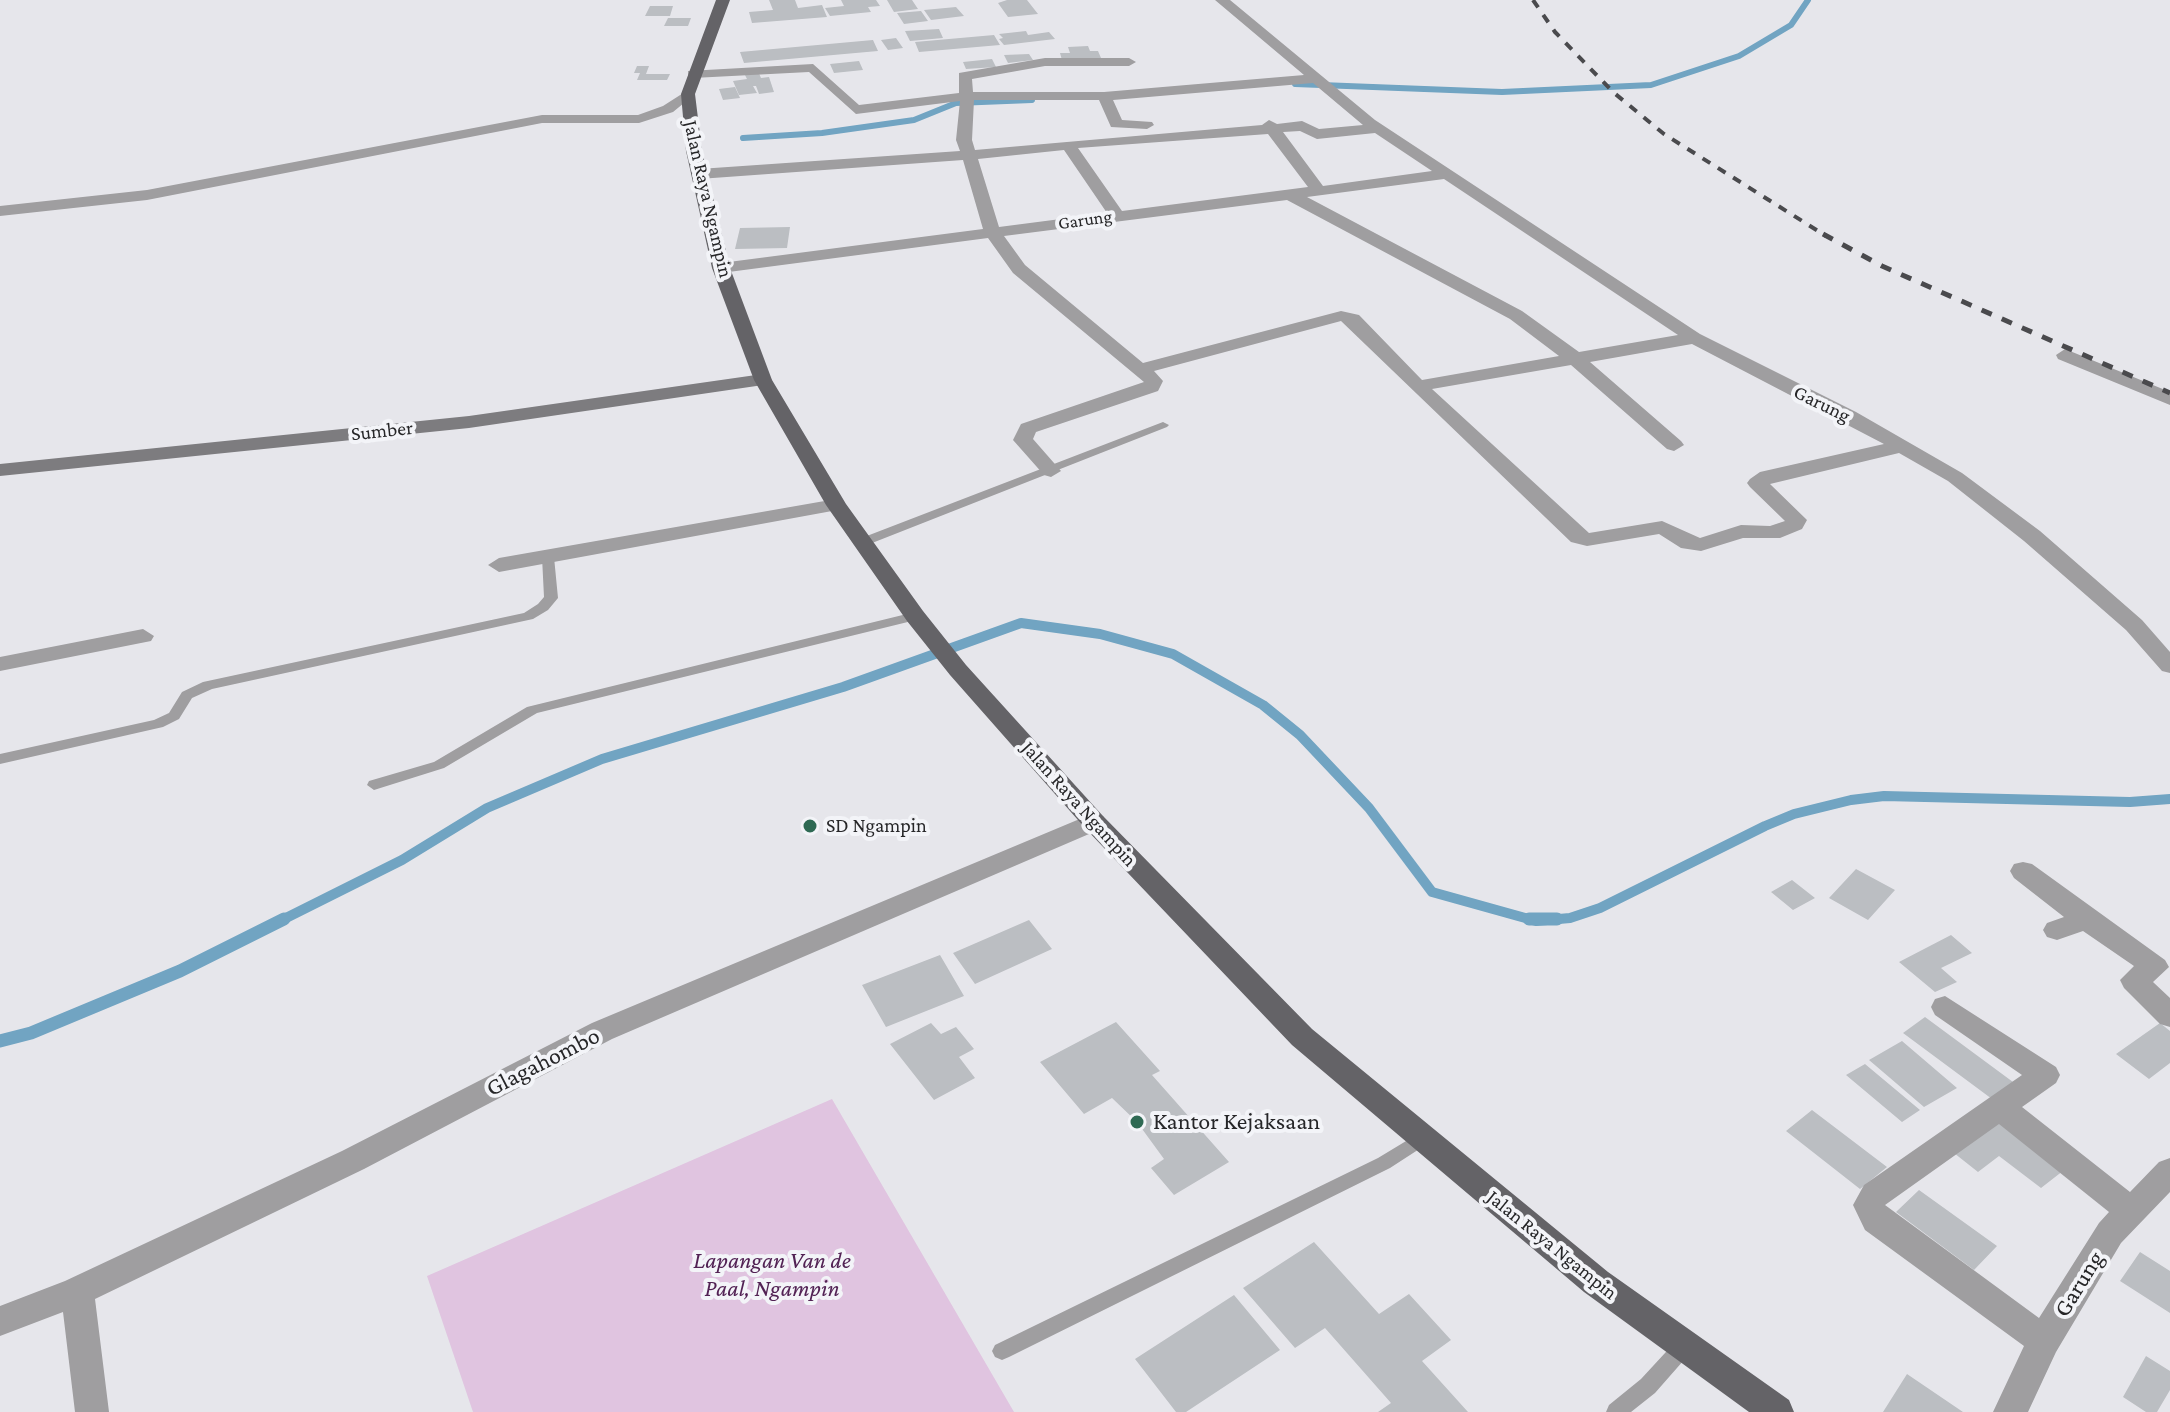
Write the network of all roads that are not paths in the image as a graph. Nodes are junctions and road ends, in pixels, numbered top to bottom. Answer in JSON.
{"nodes":[{"id":1,"x":723,"y":0,"type":"edge"},
{"id":2,"x":1222,"y":0,"type":"edge"},
{"id":3,"x":996,"y":54,"type":"dead end"},
{"id":4,"x":1129,"y":62,"type":"dead end"},
{"id":5,"x":1003,"y":69,"type":"junction"},
{"id":6,"x":693,"y":74,"type":"junction"},
{"id":7,"x":1325,"y":84,"type":"junction"},
{"id":8,"x":688,"y":94,"type":"junction"},
{"id":9,"x":1012,"y":97,"type":"junction"},
{"id":10,"x":1105,"y":98,"type":"junction"},
{"id":11,"x":967,"y":101,"type":"junction"},
{"id":12,"x":1269,"y":126,"type":"junction"},
{"id":13,"x":1377,"y":128,"type":"junction"},
{"id":14,"x":1166,"y":139,"type":"junction"},
{"id":15,"x":1068,"y":145,"type":"junction"},
{"id":16,"x":968,"y":156,"type":"junction"},
{"id":17,"x":699,"y":174,"type":"junction"},
{"id":18,"x":1449,"y":174,"type":"junction"},
{"id":19,"x":1317,"y":189,"type":"junction"},
{"id":20,"x":1287,"y":193,"type":"junction"},
{"id":21,"x":0,"y":211,"type":"edge"},
{"id":22,"x":1117,"y":216,"type":"junction"},
{"id":23,"x":993,"y":233,"type":"junction"},
{"id":24,"x":721,"y":268,"type":"junction"},
{"id":25,"x":1694,"y":338,"type":"junction"},
{"id":26,"x":2065,"y":355,"type":"dead end"},
{"id":27,"x":1573,"y":357,"type":"junction"},
{"id":28,"x":1141,"y":369,"type":"junction"},
{"id":29,"x":763,"y":380,"type":"junction"},
{"id":30,"x":1418,"y":386,"type":"junction"},
{"id":31,"x":2170,"y":399,"type":"edge"},
{"id":32,"x":1163,"y":425,"type":"dead end"},
{"id":33,"x":1674,"y":445,"type":"dead end"},
{"id":34,"x":1903,"y":446,"type":"junction"},
{"id":35,"x":0,"y":470,"type":"edge"},
{"id":36,"x":1051,"y":471,"type":"junction"},
{"id":37,"x":836,"y":505,"type":"junction"},
{"id":38,"x":863,"y":542,"type":"junction"},
{"id":39,"x":548,"y":557,"type":"junction"},
{"id":40,"x":499,"y":565,"type":"dead end"},
{"id":41,"x":915,"y":616,"type":"junction"},
{"id":42,"x":143,"y":636,"type":"dead end"},
{"id":43,"x":0,"y":664,"type":"edge"},
{"id":44,"x":2170,"y":664,"type":"edge"},
{"id":45,"x":0,"y":759,"type":"edge"},
{"id":46,"x":374,"y":785,"type":"dead end"},
{"id":47,"x":1094,"y":822,"type":"junction"},
{"id":48,"x":2023,"y":871,"type":"dead end"},
{"id":49,"x":2086,"y":919,"type":"junction"},
{"id":50,"x":2057,"y":930,"type":"dead end"},
{"id":51,"x":2163,"y":963,"type":"edge"},
{"id":52,"x":1945,"y":1007,"type":"dead end"},
{"id":53,"x":2170,"y":1016,"type":"edge"},
{"id":54,"x":2000,"y":1107,"type":"junction"},
{"id":55,"x":1421,"y":1139,"type":"junction"},
{"id":56,"x":2170,"y":1171,"type":"edge"},
{"id":57,"x":2131,"y":1211,"type":"junction"},
{"id":58,"x":77,"y":1291,"type":"junction"},
{"id":59,"x":0,"y":1321,"type":"edge"},
{"id":60,"x":2044,"y":1341,"type":"junction"},
{"id":61,"x":1684,"y":1346,"type":"junction"},
{"id":62,"x":1002,"y":1351,"type":"dead end"},
{"id":63,"x":92,"y":1412,"type":"edge"},
{"id":64,"x":1616,"y":1412,"type":"edge"},
{"id":65,"x":1777,"y":1412,"type":"edge"},
{"id":66,"x":2010,"y":1412,"type":"edge"}],
"edges":[{"from":1,"to":6,"type":"main road","name":"Jalan Raya Ngampin"},
{"from":2,"to":7,"type":"street","name":"Garung"},
{"from":3,"to":5,"type":"street"},
{"from":4,"to":5,"type":"street"},
{"from":5,"to":9,"type":"street"},
{"from":5,"to":11,"type":"street"},
{"from":6,"to":8,"type":"main road","name":"Jalan Raya Ngampin"},
{"from":6,"to":11,"type":"street"},
{"from":7,"to":10,"type":"street"},
{"from":7,"to":13,"type":"street","name":"Garung"},
{"from":8,"to":17,"type":"main road","name":"Jalan Raya Ngampin"},
{"from":8,"to":21,"type":"street"},
{"from":9,"to":10,"type":"street"},
{"from":9,"to":11,"type":"street"},
{"from":10,"to":14,"type":"street"},
{"from":11,"to":16,"type":"street"},
{"from":12,"to":13,"type":"street"},
{"from":12,"to":14,"type":"street"},
{"from":12,"to":19,"type":"street"},
{"from":13,"to":18,"type":"street","name":"Garung"},
{"from":14,"to":15,"type":"street"},
{"from":15,"to":16,"type":"street"},
{"from":15,"to":22,"type":"street"},
{"from":16,"to":17,"type":"street"},
{"from":16,"to":23,"type":"street"},
{"from":17,"to":24,"type":"main road","name":"Jalan Raya Ngampin"},
{"from":18,"to":19,"type":"street","name":"Garung"},
{"from":18,"to":25,"type":"street","name":"Garung"},
{"from":19,"to":20,"type":"street","name":"Garung"},
{"from":20,"to":22,"type":"street","name":"Garung"},
{"from":20,"to":27,"type":"street"},
{"from":22,"to":23,"type":"street","name":"Garung"},
{"from":23,"to":24,"type":"street","name":"Garung"},
{"from":23,"to":28,"type":"street"},
{"from":24,"to":29,"type":"main road","name":"Jalan Raya Ngampin"},
{"from":25,"to":27,"type":"street"},
{"from":25,"to":34,"type":"street","name":"Garung"},
{"from":26,"to":31,"type":"street"},
{"from":27,"to":30,"type":"street"},
{"from":27,"to":33,"type":"street"},
{"from":28,"to":30,"type":"street"},
{"from":28,"to":36,"type":"street"},
{"from":29,"to":35,"type":"street","name":"Sumber"},
{"from":29,"to":37,"type":"main road","name":"Jalan Raya Ngampin"},
{"from":30,"to":34,"type":"street"},
{"from":32,"to":36,"type":"lane"},
{"from":34,"to":44,"type":"street","name":"Garung"},
{"from":36,"to":38,"type":"lane"},
{"from":37,"to":38,"type":"main road","name":"Jalan Raya Ngampin"},
{"from":37,"to":39,"type":"street"},
{"from":38,"to":41,"type":"main road","name":"Jalan Raya Ngampin"},
{"from":39,"to":40,"type":"street"},
{"from":39,"to":45,"type":"lane"},
{"from":41,"to":46,"type":"lane"},
{"from":41,"to":47,"type":"main road","name":"Jalan Raya Ngampin"},
{"from":42,"to":43,"type":"street"},
{"from":47,"to":55,"type":"main road","name":"Jalan Raya Ngampin"},
{"from":47,"to":58,"type":"street","name":"Glagahombo"},
{"from":48,"to":49,"type":"street"},
{"from":49,"to":50,"type":"street"},
{"from":49,"to":51,"type":"street"},
{"from":51,"to":53,"type":"street"},
{"from":52,"to":54,"type":"street"},
{"from":54,"to":57,"type":"street"},
{"from":54,"to":60,"type":"street"},
{"from":55,"to":61,"type":"main road","name":"Jalan Raya Ngampin"},
{"from":55,"to":62,"type":"lane"},
{"from":56,"to":57,"type":"street","name":"Garung"},
{"from":57,"to":60,"type":"street","name":"Garung"},
{"from":58,"to":59,"type":"street","name":"Glagahombo"},
{"from":58,"to":63,"type":"street"},
{"from":60,"to":66,"type":"street","name":"Garung"},
{"from":61,"to":64,"type":"lane"},
{"from":61,"to":65,"type":"main road","name":"Jalan Raya Ngampin"}]}
